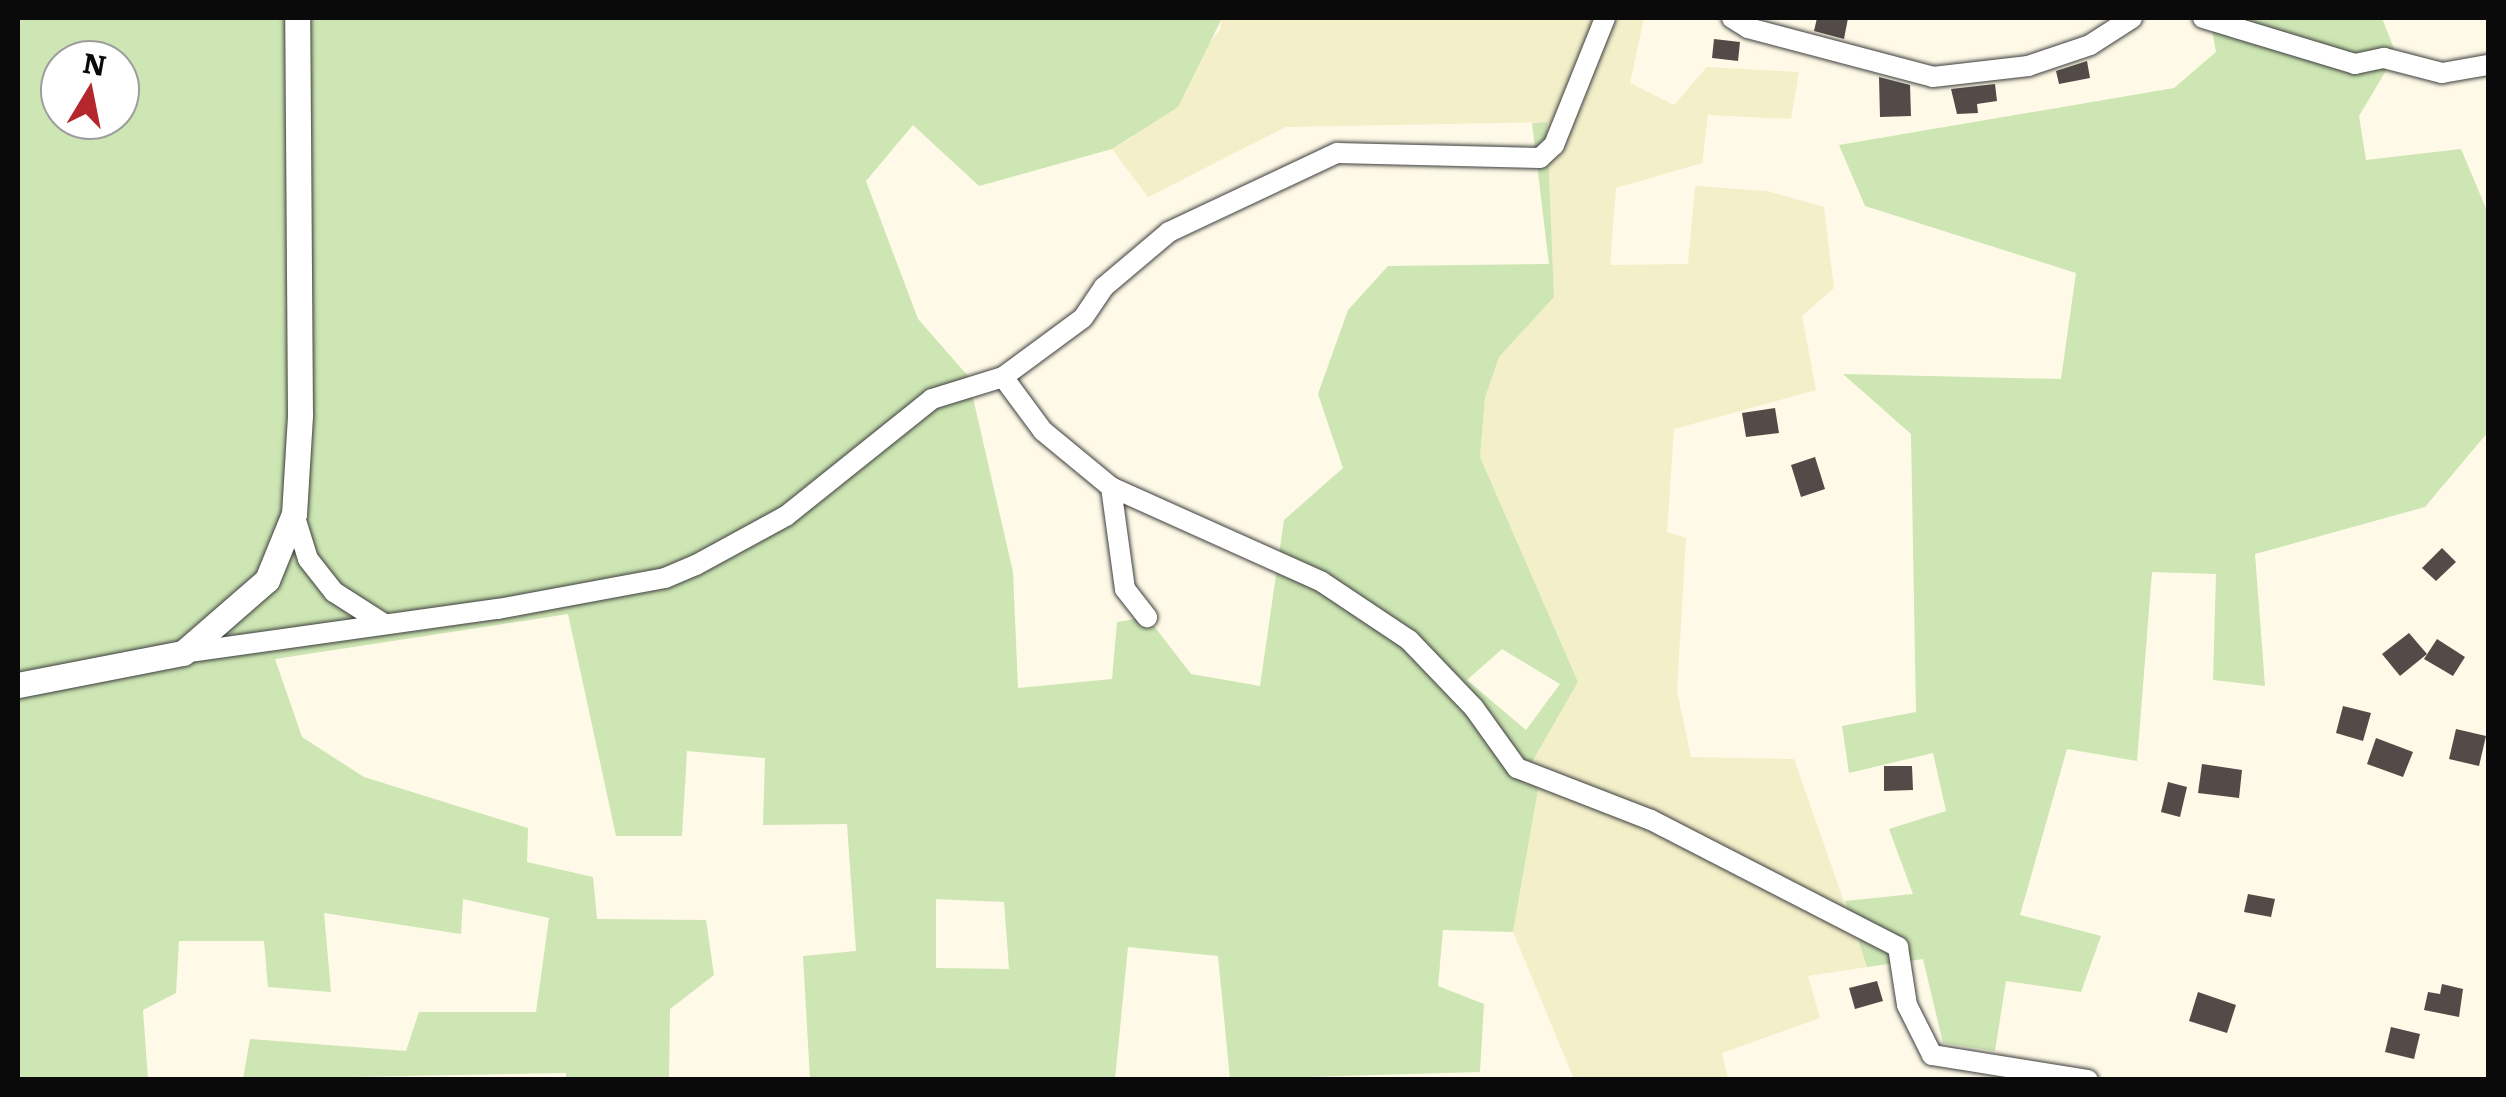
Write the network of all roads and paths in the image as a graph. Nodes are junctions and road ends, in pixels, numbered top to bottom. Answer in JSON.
{"nodes":[{"id":1,"x":297,"y":18,"type":"edge"},
{"id":2,"x":1605,"y":18,"type":"edge"},
{"id":3,"x":1732,"y":18,"type":"edge"},
{"id":4,"x":2132,"y":18,"type":"edge"},
{"id":5,"x":2203,"y":18,"type":"edge"},
{"id":6,"x":2488,"y":65,"type":"edge"},
{"id":7,"x":1003,"y":377,"type":"junction"},
{"id":8,"x":1111,"y":487,"type":"junction"},
{"id":9,"x":294,"y":514,"type":"junction"},
{"id":10,"x":1147,"y":617,"type":"dead end"},
{"id":11,"x":384,"y":624,"type":"junction"},
{"id":12,"x":183,"y":653,"type":"junction"},
{"id":13,"x":18,"y":686,"type":"edge"},
{"id":14,"x":2088,"y":1080,"type":"edge"}],
"edges":[{"from":1,"to":9,"type":"street"},
{"from":2,"to":7,"type":"street"},
{"from":3,"to":4,"type":"street"},
{"from":5,"to":6,"type":"street"},
{"from":7,"to":8,"type":"street"},
{"from":7,"to":11,"type":"street"},
{"from":8,"to":10,"type":"street"},
{"from":8,"to":14,"type":"street"},
{"from":9,"to":11,"type":"street"},
{"from":9,"to":12,"type":"street"},
{"from":11,"to":12,"type":"street"},
{"from":12,"to":13,"type":"street"}]}
